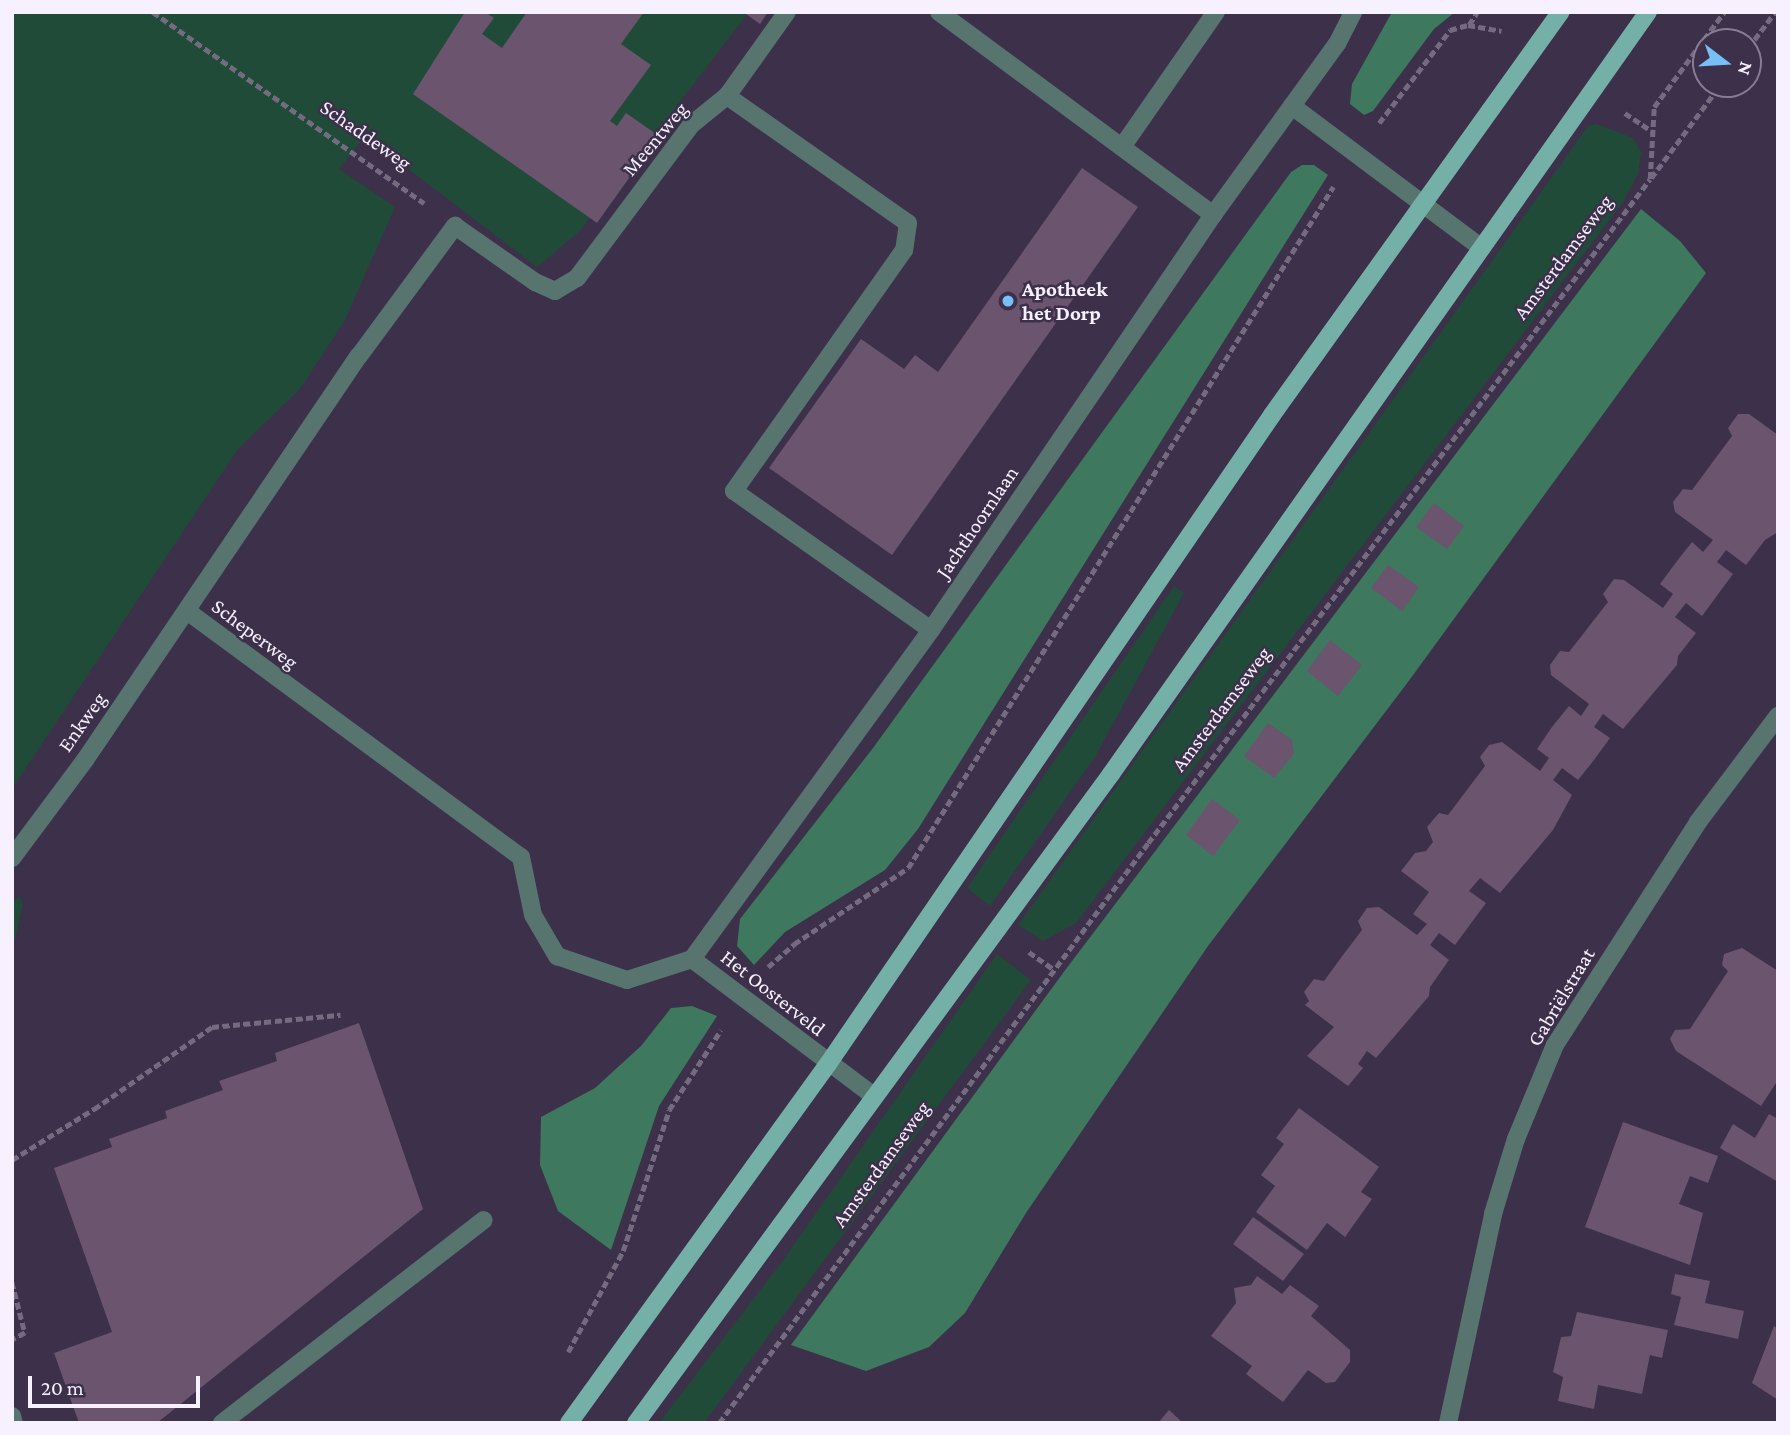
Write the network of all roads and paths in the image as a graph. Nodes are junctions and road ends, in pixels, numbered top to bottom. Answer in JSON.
{"nodes":[{"id":1,"x":153,"y":12,"type":"edge"},
{"id":2,"x":788,"y":12,"type":"edge"},
{"id":3,"x":939,"y":12,"type":"edge"},
{"id":4,"x":1216,"y":12,"type":"edge"},
{"id":5,"x":1353,"y":12,"type":"edge"},
{"id":6,"x":1477,"y":12,"type":"edge"},
{"id":7,"x":1561,"y":12,"type":"edge"},
{"id":8,"x":1648,"y":12,"type":"edge"},
{"id":9,"x":1724,"y":12,"type":"edge"},
{"id":10,"x":1775,"y":12,"type":"edge"},
{"id":11,"x":1762,"y":29,"type":"edge"},
{"id":12,"x":727,"y":96,"type":"junction"},
{"id":13,"x":1711,"y":98,"type":"edge"},
{"id":14,"x":1292,"y":106,"type":"junction"},
{"id":15,"x":1122,"y":147,"type":"junction"},
{"id":16,"x":1357,"y":155,"type":"junction"},
{"id":17,"x":1650,"y":179,"type":"junction"},
{"id":18,"x":1422,"y":204,"type":"junction"},
{"id":19,"x":1213,"y":215,"type":"junction"},
{"id":20,"x":455,"y":226,"type":"junction"},
{"id":21,"x":1482,"y":248,"type":"junction"},
{"id":22,"x":187,"y":611,"type":"junction"},
{"id":23,"x":931,"y":630,"type":"junction"},
{"id":24,"x":1778,"y":716,"type":"edge"},
{"id":25,"x":12,"y":858,"type":"edge"},
{"id":26,"x":557,"y":957,"type":"joint"},
{"id":27,"x":692,"y":959,"type":"junction"},
{"id":28,"x":742,"y":1001,"type":"junction"},
{"id":29,"x":340,"y":1016,"type":"dead end"},
{"id":30,"x":828,"y":1064,"type":"junction"},
{"id":31,"x":874,"y":1096,"type":"junction"},
{"id":32,"x":12,"y":1160,"type":"edge"},
{"id":33,"x":484,"y":1220,"type":"dead end"},
{"id":34,"x":12,"y":1282,"type":"edge"},
{"id":35,"x":12,"y":1339,"type":"edge"},
{"id":36,"x":564,"y":1358,"type":"dead end"},
{"id":37,"x":12,"y":1416,"type":"edge"},
{"id":38,"x":14,"y":1423,"type":"edge"},
{"id":39,"x":222,"y":1423,"type":"edge"},
{"id":40,"x":569,"y":1423,"type":"edge"},
{"id":41,"x":636,"y":1423,"type":"edge"},
{"id":42,"x":719,"y":1423,"type":"edge"},
{"id":43,"x":1448,"y":1423,"type":"edge"}],
"edges":[{"from":1,"to":20,"type":"path","name":"Schaddeweg"},
{"from":2,"to":12,"type":"street","name":"Meentweg"},
{"from":3,"to":15,"type":"street"},
{"from":4,"to":15,"type":"street"},
{"from":5,"to":14,"type":"street","name":"Jachthoornlaan"},
{"from":6,"to":16,"type":"path"},
{"from":7,"to":18,"type":"main road"},
{"from":8,"to":21,"type":"main road"},
{"from":9,"to":17,"type":"path"},
{"from":10,"to":11,"type":"path"},
{"from":12,"to":20,"type":"street","name":"Meentweg"},
{"from":12,"to":23,"type":"street"},
{"from":13,"to":17,"type":"path","name":"Amsterdamseweg"},
{"from":14,"to":16,"type":"street"},
{"from":14,"to":19,"type":"street","name":"Jachthoornlaan"},
{"from":15,"to":19,"type":"street"},
{"from":16,"to":18,"type":"street"},
{"from":16,"to":28,"type":"path"},
{"from":17,"to":42,"type":"path","name":"Amsterdamseweg"},
{"from":18,"to":21,"type":"street"},
{"from":18,"to":30,"type":"main road"},
{"from":19,"to":23,"type":"street","name":"Jachthoornlaan"},
{"from":20,"to":22,"type":"street","name":"Scheperweg"},
{"from":21,"to":31,"type":"main road"},
{"from":22,"to":25,"type":"street","name":"Enkweg"},
{"from":22,"to":26,"type":"street","name":"Scheperweg"},
{"from":23,"to":27,"type":"street","name":"Jachthoornlaan"},
{"from":24,"to":43,"type":"street","name":"Gabriëlstraat"},
{"from":26,"to":27,"type":"street","name":"Het Oosterveld"},
{"from":27,"to":28,"type":"street","name":"Het Oosterveld"},
{"from":28,"to":30,"type":"street","name":"Het Oosterveld"},
{"from":28,"to":36,"type":"path"},
{"from":29,"to":32,"type":"path"},
{"from":30,"to":31,"type":"street","name":"Het Oosterveld"},
{"from":30,"to":40,"type":"main road"},
{"from":31,"to":41,"type":"main road"},
{"from":33,"to":39,"type":"street"},
{"from":34,"to":35,"type":"path"},
{"from":37,"to":38,"type":"street"}]}
